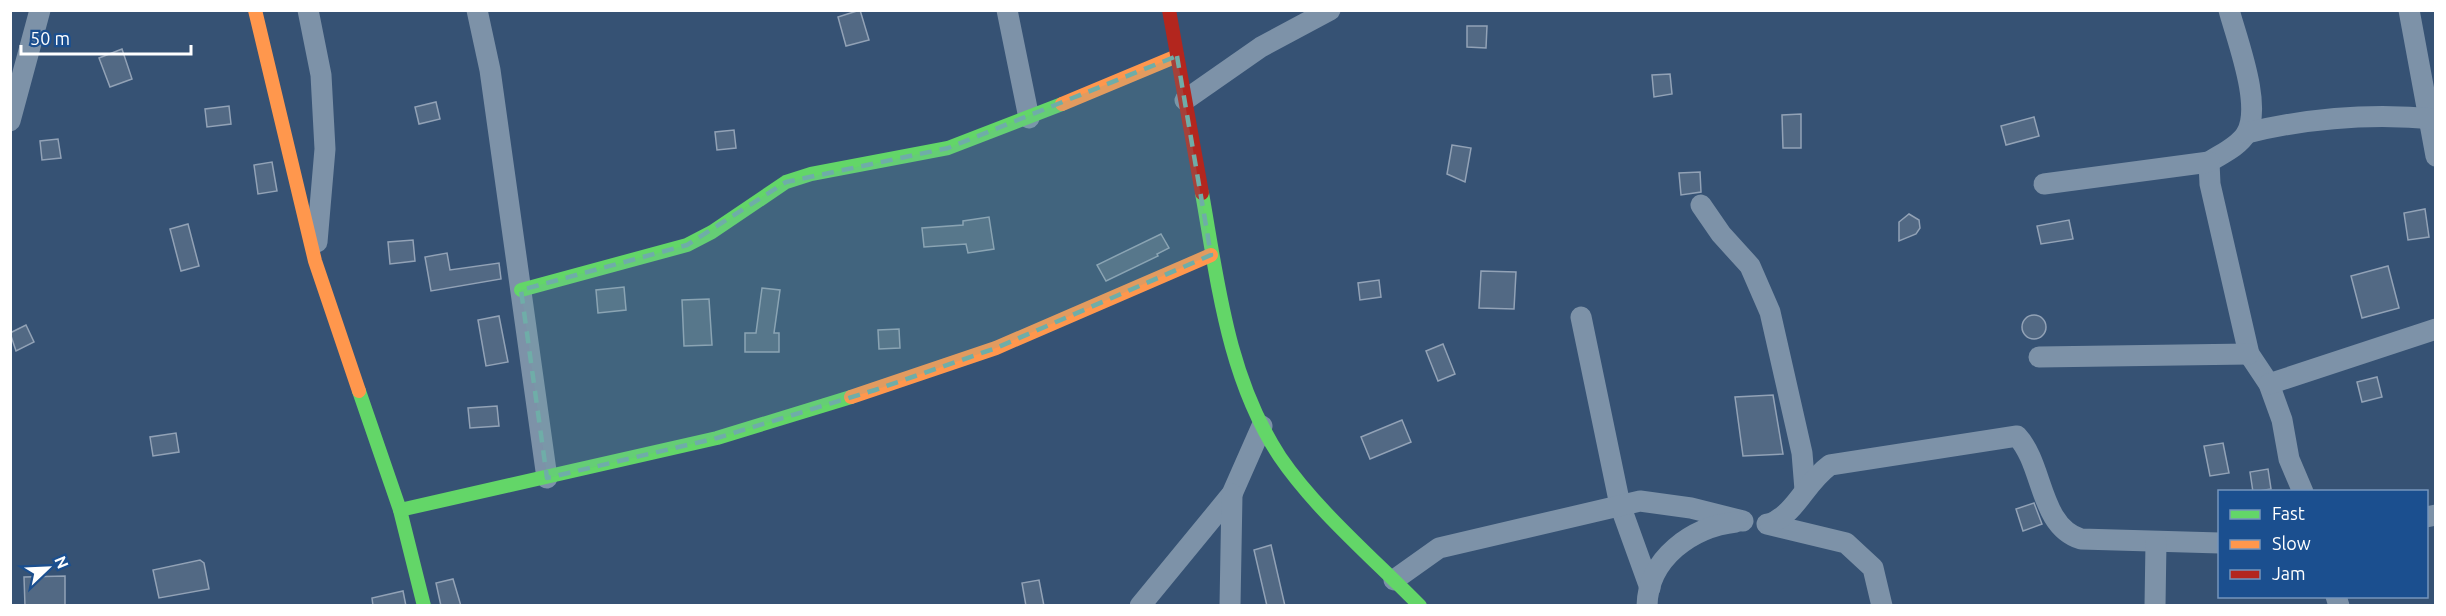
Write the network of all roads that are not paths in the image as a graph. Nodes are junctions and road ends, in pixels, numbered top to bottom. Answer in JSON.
{"nodes":[{"id":1,"x":40,"y":10,"type":"edge"},
{"id":2,"x":255,"y":10,"type":"edge"},
{"id":3,"x":308,"y":10,"type":"edge"},
{"id":4,"x":477,"y":10,"type":"edge"},
{"id":5,"x":1007,"y":10,"type":"edge"},
{"id":6,"x":1169,"y":10,"type":"edge"},
{"id":7,"x":1330,"y":10,"type":"edge"},
{"id":8,"x":2229,"y":10,"type":"edge"},
{"id":9,"x":2409,"y":10,"type":"edge"},
{"id":10,"x":1177,"y":56,"type":"junction"},
{"id":11,"x":1185,"y":100,"type":"junction"},
{"id":12,"x":1029,"y":118,"type":"junction"},
{"id":13,"x":2432,"y":119,"type":"edge"},
{"id":14,"x":10,"y":121,"type":"edge"},
{"id":15,"x":2247,"y":133,"type":"junction"},
{"id":16,"x":2436,"y":156,"type":"edge"},
{"id":17,"x":2209,"y":162,"type":"junction"},
{"id":18,"x":2044,"y":184,"type":"dead end"},
{"id":19,"x":1701,"y":205,"type":"dead end"},
{"id":20,"x":1211,"y":255,"type":"junction"},
{"id":21,"x":315,"y":261,"type":"junction"},
{"id":22,"x":520,"y":290,"type":"junction"},
{"id":23,"x":1581,"y":317,"type":"dead end"},
{"id":24,"x":2436,"y":329,"type":"edge"},
{"id":25,"x":2249,"y":354,"type":"junction"},
{"id":26,"x":2039,"y":357,"type":"dead end"},
{"id":27,"x":2269,"y":384,"type":"junction"},
{"id":28,"x":1262,"y":426,"type":"junction"},
{"id":29,"x":547,"y":478,"type":"junction"},
{"id":30,"x":1805,"y":490,"type":"junction"},
{"id":31,"x":2302,"y":490,"type":"edge"},
{"id":32,"x":1232,"y":494,"type":"junction"},
{"id":33,"x":1620,"y":506,"type":"junction"},
{"id":34,"x":400,"y":510,"type":"junction"},
{"id":35,"x":1743,"y":521,"type":"junction"},
{"id":36,"x":1770,"y":524,"type":"junction"},
{"id":37,"x":2156,"y":542,"type":"junction"},
{"id":38,"x":2218,"y":543,"type":"edge"},
{"id":39,"x":1394,"y":580,"type":"junction"},
{"id":40,"x":1648,"y":597,"type":"edge"},
{"id":41,"x":424,"y":606,"type":"edge"},
{"id":42,"x":1140,"y":606,"type":"edge"},
{"id":43,"x":1230,"y":606,"type":"edge"},
{"id":44,"x":1420,"y":606,"type":"edge"},
{"id":45,"x":1882,"y":606,"type":"edge"},
{"id":46,"x":2154,"y":606,"type":"edge"}],
"edges":[{"from":1,"to":14,"type":"street"},
{"from":2,"to":21,"type":"street"},
{"from":3,"to":21,"type":"street"},
{"from":4,"to":22,"type":"street"},
{"from":5,"to":12,"type":"street"},
{"from":6,"to":10,"type":"street"},
{"from":7,"to":11,"type":"street"},
{"from":8,"to":15,"type":"street"},
{"from":9,"to":13,"type":"street"},
{"from":10,"to":11,"type":"street"},
{"from":10,"to":12,"type":"street"},
{"from":11,"to":20,"type":"street"},
{"from":12,"to":22,"type":"street"},
{"from":13,"to":15,"type":"street"},
{"from":13,"to":16,"type":"street"},
{"from":15,"to":17,"type":"street"},
{"from":17,"to":18,"type":"street"},
{"from":17,"to":25,"type":"street"},
{"from":19,"to":30,"type":"street"},
{"from":20,"to":28,"type":"street"},
{"from":20,"to":29,"type":"street"},
{"from":21,"to":34,"type":"street"},
{"from":22,"to":29,"type":"street"},
{"from":23,"to":33,"type":"street"},
{"from":24,"to":27,"type":"street"},
{"from":25,"to":26,"type":"street"},
{"from":25,"to":27,"type":"street"},
{"from":27,"to":31,"type":"street"},
{"from":28,"to":32,"type":"street"},
{"from":28,"to":39,"type":"street"},
{"from":29,"to":34,"type":"street"},
{"from":30,"to":36,"type":"street"},
{"from":30,"to":37,"type":"street"},
{"from":32,"to":42,"type":"street"},
{"from":32,"to":43,"type":"street"},
{"from":33,"to":35,"type":"street"},
{"from":33,"to":39,"type":"street"},
{"from":33,"to":40,"type":"street"},
{"from":34,"to":41,"type":"street"},
{"from":35,"to":36,"type":"street"},
{"from":35,"to":40,"type":"street"},
{"from":36,"to":45,"type":"street"},
{"from":37,"to":38,"type":"street"},
{"from":37,"to":46,"type":"street"},
{"from":39,"to":44,"type":"street"}]}
